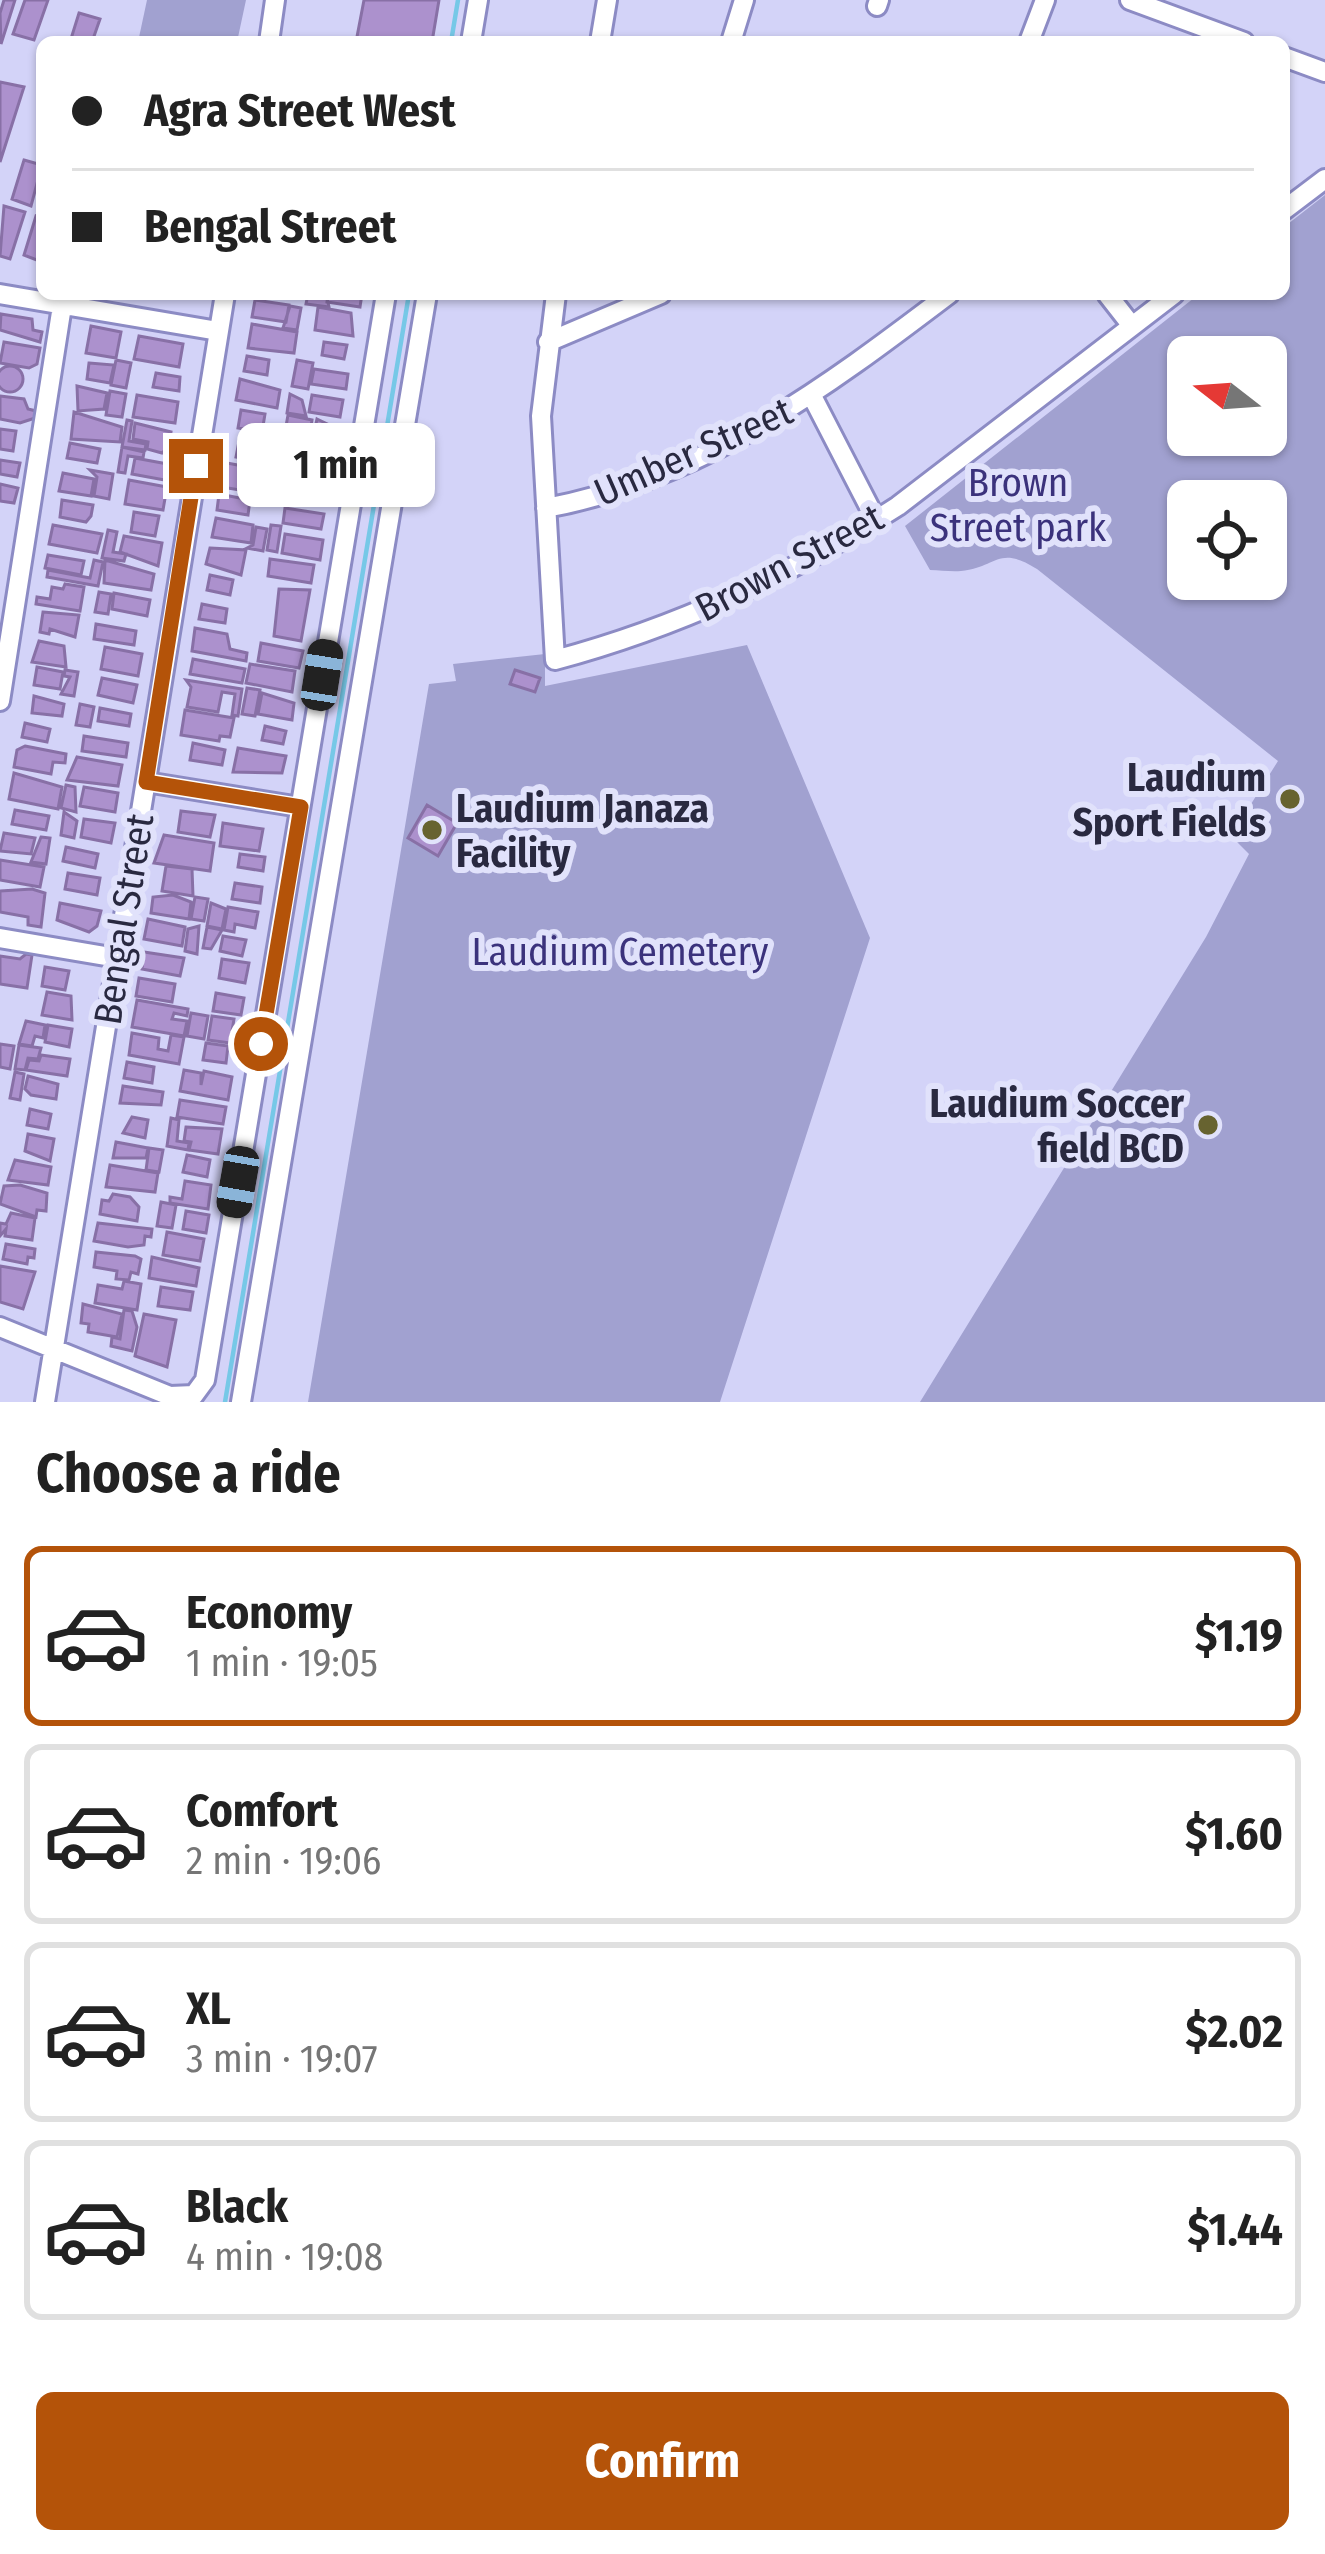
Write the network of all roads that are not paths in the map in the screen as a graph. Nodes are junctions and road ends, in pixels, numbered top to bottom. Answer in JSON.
{"nodes":[{"id":1,"x":275,"y":0,"type":"edge"},
{"id":2,"x":478,"y":0,"type":"edge"},
{"id":3,"x":607,"y":0,"type":"edge"},
{"id":4,"x":744,"y":0,"type":"edge"},
{"id":5,"x":1045,"y":0,"type":"edge"},
{"id":6,"x":1133,"y":1,"type":"edge"},
{"id":7,"x":270,"y":36,"type":"edge"},
{"id":8,"x":472,"y":36,"type":"edge"},
{"id":9,"x":600,"y":36,"type":"edge"},
{"id":10,"x":733,"y":36,"type":"edge"},
{"id":11,"x":1031,"y":36,"type":"edge"},
{"id":12,"x":1228,"y":36,"type":"edge"},
{"id":13,"x":1290,"y":59,"type":"edge"},
{"id":14,"x":1325,"y":72,"type":"edge"},
{"id":15,"x":1325,"y":179,"type":"edge"},
{"id":16,"x":1290,"y":205,"type":"edge"},
{"id":17,"x":0,"y":294,"type":"edge"},
{"id":18,"x":224,"y":300,"type":"edge"},
{"id":19,"x":385,"y":300,"type":"edge"},
{"id":20,"x":426,"y":300,"type":"edge"},
{"id":21,"x":555,"y":300,"type":"edge"},
{"id":22,"x":647,"y":300,"type":"edge"},
{"id":23,"x":940,"y":300,"type":"edge"},
{"id":24,"x":1112,"y":300,"type":"edge"},
{"id":25,"x":1166,"y":300,"type":"edge"},
{"id":26,"x":62,"y":306,"type":"junction"},
{"id":27,"x":1132,"y":326,"type":"junction"},
{"id":28,"x":218,"y":331,"type":"junction"},
{"id":29,"x":548,"y":342,"type":"junction"},
{"id":30,"x":813,"y":398,"type":"junction"},
{"id":31,"x":546,"y":508,"type":"junction"},
{"id":32,"x":876,"y":520,"type":"junction"},
{"id":33,"x":0,"y":701,"type":"edge"},
{"id":34,"x":146,"y":782,"type":"junction"},
{"id":35,"x":301,"y":807,"type":"junction"},
{"id":36,"x":0,"y":938,"type":"edge"},
{"id":37,"x":117,"y":958,"type":"junction"},
{"id":38,"x":0,"y":1327,"type":"edge"},
{"id":39,"x":52,"y":1348,"type":"junction"},
{"id":40,"x":45,"y":1402,"type":"edge"},
{"id":41,"x":241,"y":1402,"type":"edge"}],
"edges":[{"from":1,"to":7,"type":"street"},
{"from":2,"to":8,"type":"street"},
{"from":3,"to":9,"type":"street"},
{"from":4,"to":10,"type":"street"},
{"from":5,"to":11,"type":"street"},
{"from":6,"to":12,"type":"street"},
{"from":13,"to":14,"type":"street"},
{"from":15,"to":16,"type":"street"},
{"from":17,"to":26,"type":"street"},
{"from":18,"to":28,"type":"street","name":"Bengal Street"},
{"from":19,"to":35,"type":"street"},
{"from":20,"to":41,"type":"street"},
{"from":21,"to":29,"type":"street"},
{"from":22,"to":29,"type":"street"},
{"from":23,"to":30,"type":"street","name":"Umber Street"},
{"from":24,"to":27,"type":"street"},
{"from":25,"to":27,"type":"street","name":"Brown Street"},
{"from":26,"to":28,"type":"street"},
{"from":26,"to":33,"type":"street"},
{"from":27,"to":32,"type":"street","name":"Brown Street"},
{"from":28,"to":34,"type":"street","name":"Bengal Street"},
{"from":29,"to":31,"type":"street"},
{"from":30,"to":31,"type":"street","name":"Umber Street"},
{"from":30,"to":32,"type":"street"},
{"from":31,"to":32,"type":"street","name":"Brown Street"},
{"from":34,"to":35,"type":"street"},
{"from":34,"to":37,"type":"street","name":"Bengal Street"},
{"from":35,"to":39,"type":"street"},
{"from":36,"to":37,"type":"street"},
{"from":37,"to":39,"type":"street","name":"Bengal Street"},
{"from":38,"to":39,"type":"street"},
{"from":39,"to":40,"type":"street","name":"Bengal Street"}]}
